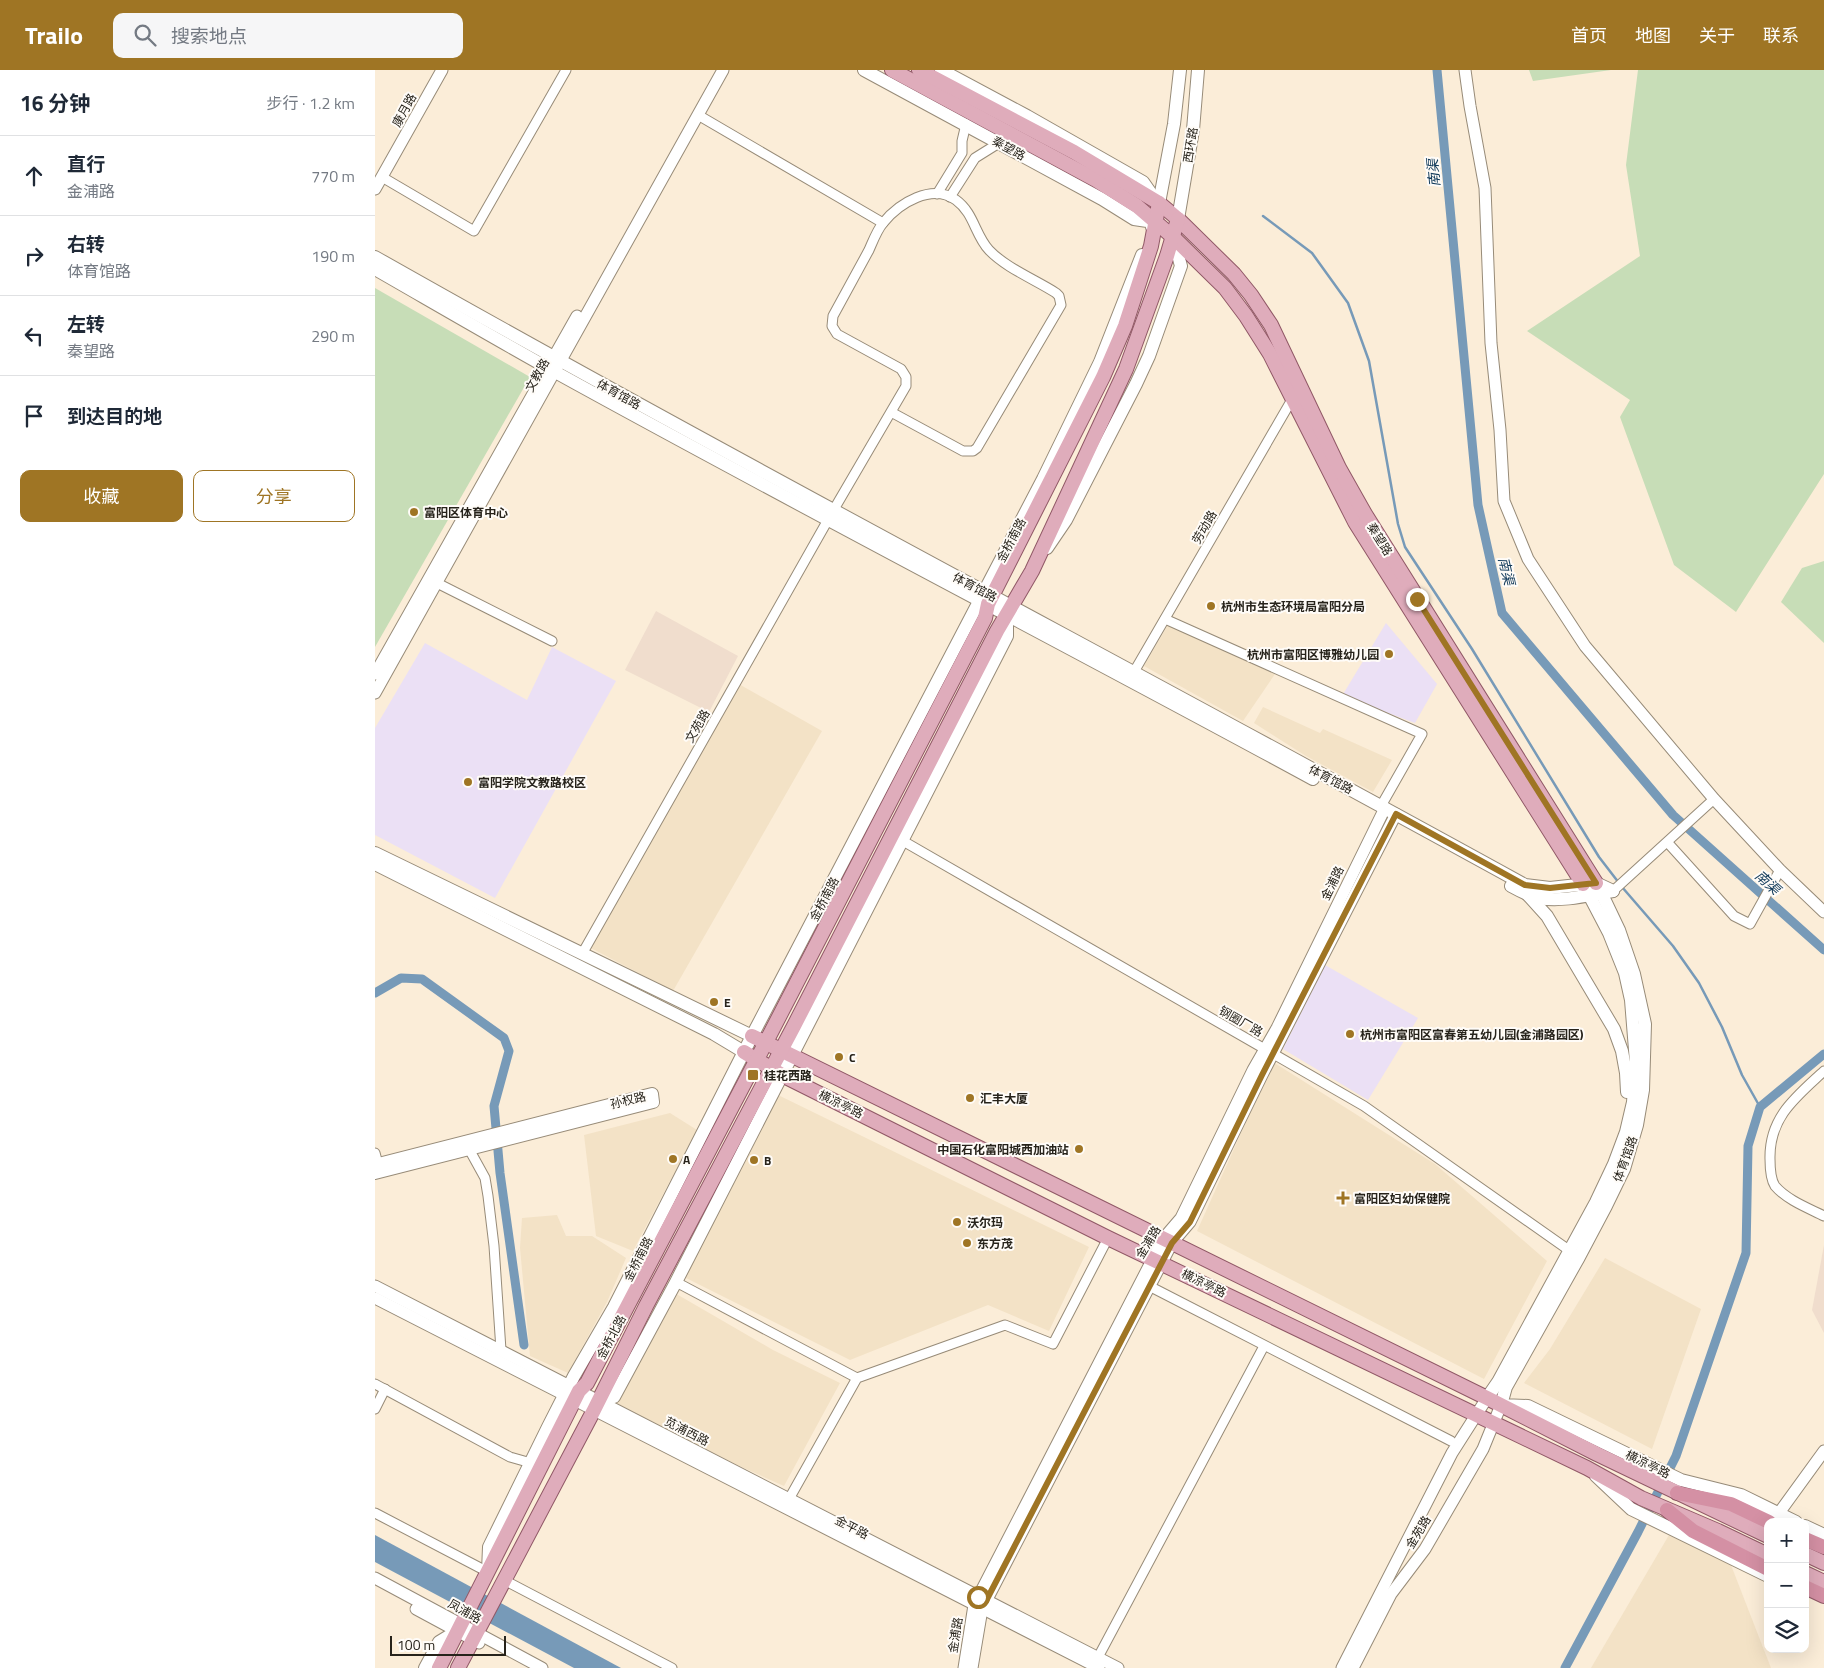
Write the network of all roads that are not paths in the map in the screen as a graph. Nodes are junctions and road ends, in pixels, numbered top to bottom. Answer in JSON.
{"nodes":[{"id":1,"x":433,"y":70,"type":"edge"},
{"id":2,"x":442,"y":70,"type":"edge"},
{"id":3,"x":566,"y":70,"type":"edge"},
{"id":4,"x":715,"y":70,"type":"edge"},
{"id":5,"x":723,"y":70,"type":"edge"},
{"id":6,"x":864,"y":70,"type":"edge"},
{"id":7,"x":892,"y":70,"type":"edge"},
{"id":8,"x":919,"y":70,"type":"edge"},
{"id":9,"x":941,"y":70,"type":"edge"},
{"id":10,"x":1180,"y":70,"type":"edge"},
{"id":11,"x":1198,"y":70,"type":"edge"},
{"id":12,"x":1465,"y":70,"type":"edge"},
{"id":13,"x":698,"y":115,"type":"junction"},
{"id":14,"x":966,"y":124,"type":"junction"},
{"id":15,"x":999,"y":143,"type":"junction"},
{"id":16,"x":378,"y":175,"type":"edge"},
{"id":17,"x":375,"y":189,"type":"edge"},
{"id":18,"x":937,"y":194,"type":"junction"},
{"id":19,"x":951,"y":197,"type":"junction"},
{"id":20,"x":1159,"y":204,"type":"junction"},
{"id":21,"x":1178,"y":219,"type":"junction"},
{"id":22,"x":1154,"y":222,"type":"junction"},
{"id":23,"x":883,"y":223,"type":"junction"},
{"id":24,"x":1173,"y":237,"type":"junction"},
{"id":25,"x":375,"y":257,"type":"edge"},
{"id":26,"x":375,"y":269,"type":"edge"},
{"id":27,"x":554,"y":365,"type":"junction"},
{"id":28,"x":1296,"y":394,"type":"junction"},
{"id":29,"x":891,"y":412,"type":"junction"},
{"id":30,"x":831,"y":515,"type":"junction"},
{"id":31,"x":437,"y":583,"type":"junction"},
{"id":32,"x":986,"y":598,"type":"junction"},
{"id":33,"x":1009,"y":610,"type":"junction"},
{"id":34,"x":1165,"y":619,"type":"junction"},
{"id":35,"x":552,"y":641,"type":"dead end"},
{"id":36,"x":375,"y":674,"type":"edge"},
{"id":37,"x":1132,"y":676,"type":"junction"},
{"id":38,"x":375,"y":693,"type":"edge"},
{"id":39,"x":932,"y":760,"type":"junction"},
{"id":40,"x":932,"y":784,"type":"junction"},
{"id":41,"x":895,"y":791,"type":"junction"},
{"id":42,"x":1714,"y":799,"type":"junction"},
{"id":43,"x":875,"y":803,"type":"junction"},
{"id":44,"x":1387,"y":813,"type":"junction"},
{"id":45,"x":1671,"y":839,"type":"junction"},
{"id":46,"x":903,"y":841,"type":"junction"},
{"id":47,"x":375,"y":854,"type":"edge"},
{"id":48,"x":375,"y":864,"type":"edge"},
{"id":49,"x":1777,"y":875,"type":"junction"},
{"id":50,"x":1600,"y":889,"type":"junction"},
{"id":51,"x":1526,"y":890,"type":"junction"},
{"id":52,"x":1824,"y":912,"type":"edge"},
{"id":53,"x":582,"y":954,"type":"junction"},
{"id":54,"x":752,"y":1036,"type":"junction"},
{"id":55,"x":766,"y":1042,"type":"junction"},
{"id":56,"x":787,"y":1052,"type":"junction"},
{"id":57,"x":1269,"y":1052,"type":"junction"},
{"id":58,"x":750,"y":1056,"type":"junction"},
{"id":59,"x":1824,"y":1071,"type":"edge"},
{"id":60,"x":777,"y":1072,"type":"junction"},
{"id":61,"x":1626,"y":1132,"type":"junction"},
{"id":62,"x":506,"y":1135,"type":"junction"},
{"id":63,"x":475,"y":1144,"type":"junction"},
{"id":64,"x":376,"y":1164,"type":"edge"},
{"id":65,"x":1824,"y":1216,"type":"edge"},
{"id":66,"x":1108,"y":1238,"type":"junction"},
{"id":67,"x":1168,"y":1241,"type":"junction"},
{"id":68,"x":1574,"y":1254,"type":"junction"},
{"id":69,"x":1158,"y":1261,"type":"junction"},
{"id":70,"x":676,"y":1282,"type":"junction"},
{"id":71,"x":375,"y":1286,"type":"edge"},
{"id":72,"x":1151,"y":1287,"type":"junction"},
{"id":73,"x":634,"y":1294,"type":"junction"},
{"id":74,"x":375,"y":1298,"type":"edge"},
{"id":75,"x":614,"y":1307,"type":"junction"},
{"id":76,"x":1264,"y":1346,"type":"junction"},
{"id":77,"x":501,"y":1350,"type":"junction"},
{"id":78,"x":857,"y":1378,"type":"junction"},
{"id":79,"x":375,"y":1384,"type":"edge"},
{"id":80,"x":385,"y":1389,"type":"junction"},
{"id":81,"x":572,"y":1393,"type":"junction"},
{"id":82,"x":1487,"y":1398,"type":"junction"},
{"id":83,"x":596,"y":1405,"type":"junction"},
{"id":84,"x":1501,"y":1406,"type":"junction"},
{"id":85,"x":375,"y":1409,"type":"edge"},
{"id":86,"x":1476,"y":1414,"type":"junction"},
{"id":87,"x":1495,"y":1424,"type":"junction"},
{"id":88,"x":1451,"y":1441,"type":"dead end"},
{"id":89,"x":1824,"y":1450,"type":"edge"},
{"id":90,"x":531,"y":1464,"type":"junction"},
{"id":91,"x":1587,"y":1468,"type":"junction"},
{"id":92,"x":1679,"y":1486,"type":"junction"},
{"id":93,"x":789,"y":1499,"type":"junction"},
{"id":94,"x":1667,"y":1510,"type":"joint"},
{"id":95,"x":375,"y":1514,"type":"edge"},
{"id":96,"x":1774,"y":1518,"type":"edge"},
{"id":97,"x":1809,"y":1528,"type":"edge"},
{"id":98,"x":1764,"y":1534,"type":"edge"},
{"id":99,"x":1824,"y":1536,"type":"edge"},
{"id":100,"x":1809,"y":1540,"type":"edge"},
{"id":101,"x":1824,"y":1547,"type":"edge"},
{"id":102,"x":1809,"y":1556,"type":"edge"},
{"id":103,"x":1824,"y":1563,"type":"edge"},
{"id":104,"x":1764,"y":1566,"type":"edge"},
{"id":105,"x":1764,"y":1566,"type":"edge"},
{"id":106,"x":1809,"y":1575,"type":"edge"},
{"id":107,"x":375,"y":1578,"type":"edge"},
{"id":108,"x":485,"y":1578,"type":"junction"},
{"id":109,"x":1824,"y":1582,"type":"edge"},
{"id":110,"x":375,"y":1586,"type":"edge"},
{"id":111,"x":502,"y":1586,"type":"junction"},
{"id":112,"x":1809,"y":1589,"type":"edge"},
{"id":113,"x":1809,"y":1596,"type":"edge"},
{"id":114,"x":1824,"y":1596,"type":"edge"},
{"id":115,"x":980,"y":1603,"type":"junction"},
{"id":116,"x":1824,"y":1603,"type":"edge"},
{"id":117,"x":461,"y":1624,"type":"junction"},
{"id":118,"x":477,"y":1632,"type":"junction"},
{"id":119,"x":1097,"y":1664,"type":"edge"},
{"id":120,"x":425,"y":1668,"type":"edge"},
{"id":121,"x":439,"y":1668,"type":"edge"},
{"id":122,"x":458,"y":1668,"type":"edge"},
{"id":123,"x":527,"y":1668,"type":"edge"},
{"id":124,"x":543,"y":1668,"type":"edge"},
{"id":125,"x":672,"y":1668,"type":"edge"},
{"id":126,"x":964,"y":1668,"type":"edge"},
{"id":127,"x":972,"y":1668,"type":"edge"},
{"id":128,"x":1118,"y":1668,"type":"edge"},
{"id":129,"x":1342,"y":1668,"type":"edge"},
{"id":130,"x":1353,"y":1668,"type":"edge"}],
"edges":[{"from":1,"to":16,"type":"street","name":"康月路"},
{"from":2,"to":16,"type":"street","name":"康月路"},
{"from":3,"to":16,"type":"street"},
{"from":4,"to":27,"type":"street","name":"文教路"},
{"from":5,"to":13,"type":"street","name":"文教路"},
{"from":6,"to":14,"type":"main road","name":"秦望路"},
{"from":7,"to":22,"type":"main road","name":"秦望路"},
{"from":8,"to":20,"type":"main road","name":"秦望路"},
{"from":9,"to":20,"type":"main road","name":"秦望路"},
{"from":10,"to":20,"type":"main road","name":"西环路"},
{"from":11,"to":21,"type":"main road","name":"西环路"},
{"from":12,"to":42,"type":"street"},
{"from":13,"to":23,"type":"street"},
{"from":13,"to":27,"type":"street","name":"文教路"},
{"from":14,"to":15,"type":"main road","name":"秦望路"},
{"from":14,"to":18,"type":"street"},
{"from":15,"to":19,"type":"street"},
{"from":15,"to":22,"type":"main road","name":"秦望路"},
{"from":16,"to":17,"type":"street","name":"康月路"},
{"from":18,"to":19,"type":"street"},
{"from":18,"to":23,"type":"street"},
{"from":19,"to":29,"type":"street"},
{"from":20,"to":21,"type":"main road","name":"秦望路"},
{"from":20,"to":22,"type":"main road","name":"金桥南路"},
{"from":21,"to":24,"type":"main road"},
{"from":21,"to":28,"type":"main road","name":"秦望路"},
{"from":22,"to":24,"type":"main road","name":"秦望路"},
{"from":22,"to":32,"type":"main road","name":"金桥南路"},
{"from":23,"to":29,"type":"street","name":"文苑路"},
{"from":24,"to":28,"type":"main road","name":"秦望路"},
{"from":24,"to":33,"type":"main road"},
{"from":25,"to":27,"type":"main road","name":"体育馆路"},
{"from":26,"to":27,"type":"main road","name":"体育馆路"},
{"from":27,"to":30,"type":"main road","name":"体育馆路"},
{"from":27,"to":31,"type":"street","name":"文教路"},
{"from":27,"to":36,"type":"street","name":"文教路"},
{"from":28,"to":34,"type":"street","name":"劳动路"},
{"from":28,"to":50,"type":"main road","name":"秦望路"},
{"from":29,"to":30,"type":"street","name":"文苑路"},
{"from":30,"to":32,"type":"main road","name":"体育馆路"},
{"from":30,"to":53,"type":"street","name":"文苑路"},
{"from":31,"to":35,"type":"street"},
{"from":31,"to":38,"type":"street","name":"文教路"},
{"from":32,"to":33,"type":"main road","name":"体育馆路"},
{"from":32,"to":41,"type":"main road","name":"金桥南路"},
{"from":32,"to":43,"type":"main road","name":"金桥南路"},
{"from":33,"to":37,"type":"main road","name":"体育馆路"},
{"from":33,"to":39,"type":"main road"},
{"from":33,"to":40,"type":"main road"},
{"from":34,"to":37,"type":"street","name":"劳动路"},
{"from":34,"to":44,"type":"street"},
{"from":37,"to":44,"type":"main road","name":"体育馆路"},
{"from":39,"to":40,"type":"main road"},
{"from":39,"to":56,"type":"main road"},
{"from":40,"to":46,"type":"main road"},
{"from":41,"to":43,"type":"main road"},
{"from":41,"to":55,"type":"main road","name":"金桥南路"},
{"from":42,"to":45,"type":"street"},
{"from":42,"to":49,"type":"street"},
{"from":43,"to":54,"type":"main road","name":"金桥南路"},
{"from":44,"to":51,"type":"main road","name":"体育馆路"},
{"from":44,"to":57,"type":"street","name":"金浦路"},
{"from":45,"to":49,"type":"street"},
{"from":45,"to":50,"type":"street"},
{"from":46,"to":56,"type":"main road"},
{"from":46,"to":57,"type":"street","name":"钢圈厂路"},
{"from":47,"to":53,"type":"main road"},
{"from":48,"to":58,"type":"main road"},
{"from":49,"to":52,"type":"street"},
{"from":50,"to":51,"type":"main road","name":"体育馆路"},
{"from":50,"to":61,"type":"main road","name":"体育馆路"},
{"from":50,"to":68,"type":"main road","name":"体育馆路"},
{"from":51,"to":61,"type":"main road","name":"体育馆路"},
{"from":53,"to":54,"type":"main road"},
{"from":54,"to":55,"type":"main road","name":"横凉亭路"},
{"from":54,"to":58,"type":"main road","name":"金桥南路"},
{"from":55,"to":56,"type":"main road","name":"横凉亭路"},
{"from":55,"to":58,"type":"main road","name":"金桥北路"},
{"from":56,"to":60,"type":"main road","name":"金桥北路"},
{"from":56,"to":67,"type":"main road","name":"横凉亭路"},
{"from":57,"to":67,"type":"street","name":"金浦路"},
{"from":57,"to":68,"type":"street","name":"钢圈厂路"},
{"from":58,"to":60,"type":"main road","name":"横凉亭路"},
{"from":58,"to":73,"type":"main road","name":"金桥北路"},
{"from":58,"to":75,"type":"main road","name":"金桥南路"},
{"from":59,"to":65,"type":"street"},
{"from":60,"to":66,"type":"main road","name":"横凉亭路"},
{"from":60,"to":70,"type":"main road","name":"金桥北路"},
{"from":60,"to":83,"type":"main road","name":"金桥北路"},
{"from":61,"to":68,"type":"main road","name":"体育馆路"},
{"from":62,"to":62,"type":"main road","name":"孙权路"},
{"from":62,"to":63,"type":"main road","name":"孙权路"},
{"from":63,"to":64,"type":"main road","name":"孙权路"},
{"from":63,"to":77,"type":"street"},
{"from":66,"to":69,"type":"main road","name":"横凉亭路"},
{"from":66,"to":78,"type":"street"},
{"from":67,"to":69,"type":"street","name":"金浦路"},
{"from":67,"to":82,"type":"main road","name":"横凉亭路"},
{"from":68,"to":82,"type":"main road","name":"体育馆路"},
{"from":68,"to":84,"type":"main road","name":"体育馆路"},
{"from":69,"to":72,"type":"street","name":"金浦路"},
{"from":69,"to":86,"type":"main road","name":"横凉亭路"},
{"from":69,"to":115,"type":"street","name":"金浦路"},
{"from":70,"to":78,"type":"street"},
{"from":70,"to":83,"type":"main road","name":"金桥北路"},
{"from":71,"to":77,"type":"street","name":"苋浦西路"},
{"from":72,"to":76,"type":"street"},
{"from":72,"to":115,"type":"street","name":"金浦路"},
{"from":73,"to":75,"type":"main road"},
{"from":73,"to":81,"type":"main road","name":"金桥北路"},
{"from":74,"to":81,"type":"street","name":"苋浦西路"},
{"from":75,"to":81,"type":"main road","name":"金桥南路"},
{"from":76,"to":88,"type":"street"},
{"from":76,"to":119,"type":"street"},
{"from":77,"to":81,"type":"street","name":"苋浦西路"},
{"from":78,"to":93,"type":"street"},
{"from":79,"to":80,"type":"street"},
{"from":80,"to":85,"type":"street"},
{"from":80,"to":90,"type":"street"},
{"from":81,"to":83,"type":"street","name":"苋浦西路"},
{"from":81,"to":90,"type":"main road","name":"金桥南路"},
{"from":81,"to":108,"type":"main road","name":"金桥北路"},
{"from":82,"to":84,"type":"main road","name":"横凉亭路"},
{"from":82,"to":86,"type":"street"},
{"from":83,"to":93,"type":"street","name":"苋浦西路"},
{"from":83,"to":111,"type":"main road","name":"金桥北路"},
{"from":83,"to":115,"type":"street","name":"金平路"},
{"from":84,"to":87,"type":"street","name":"金苑路"},
{"from":84,"to":92,"type":"main road","name":"横凉亭路"},
{"from":86,"to":87,"type":"main road","name":"横凉亭路"},
{"from":86,"to":129,"type":"street"},
{"from":87,"to":91,"type":"main road","name":"横凉亭路"},
{"from":87,"to":130,"type":"street","name":"金苑路"},
{"from":89,"to":96,"type":"street"},
{"from":90,"to":108,"type":"main road","name":"金桥南路"},
{"from":91,"to":94,"type":"main road","name":"横凉亭路"},
{"from":91,"to":104,"type":"main road","name":"横凉亭路"},
{"from":92,"to":96,"type":"highway"},
{"from":92,"to":98,"type":"main road","name":"横凉亭路"},
{"from":93,"to":115,"type":"street","name":"苋浦西路"},
{"from":94,"to":105,"type":"highway"},
{"from":95,"to":108,"type":"street"},
{"from":97,"to":99,"type":"main road"},
{"from":100,"to":101,"type":"highway"},
{"from":102,"to":103,"type":"main road"},
{"from":106,"to":109,"type":"main road"},
{"from":107,"to":117,"type":"street","name":"凤浦路"},
{"from":108,"to":117,"type":"main road","name":"金桥北路"},
{"from":110,"to":117,"type":"street","name":"凤浦路"},
{"from":111,"to":118,"type":"main road","name":"金桥北路"},
{"from":111,"to":125,"type":"street"},
{"from":112,"to":114,"type":"highway"},
{"from":113,"to":116,"type":"main road"},
{"from":115,"to":119,"type":"street","name":"金平路"},
{"from":115,"to":126,"type":"street","name":"金浦路"},
{"from":115,"to":127,"type":"street","name":"金浦路"},
{"from":117,"to":118,"type":"street","name":"凤浦路"},
{"from":117,"to":120,"type":"main road","name":"金桥北路"},
{"from":117,"to":121,"type":"main road","name":"金桥北路"},
{"from":118,"to":122,"type":"main road","name":"金桥北路"},
{"from":118,"to":123,"type":"street","name":"凤浦路"},
{"from":118,"to":124,"type":"street","name":"凤浦路"},
{"from":119,"to":128,"type":"street","name":"金平路"}]}
